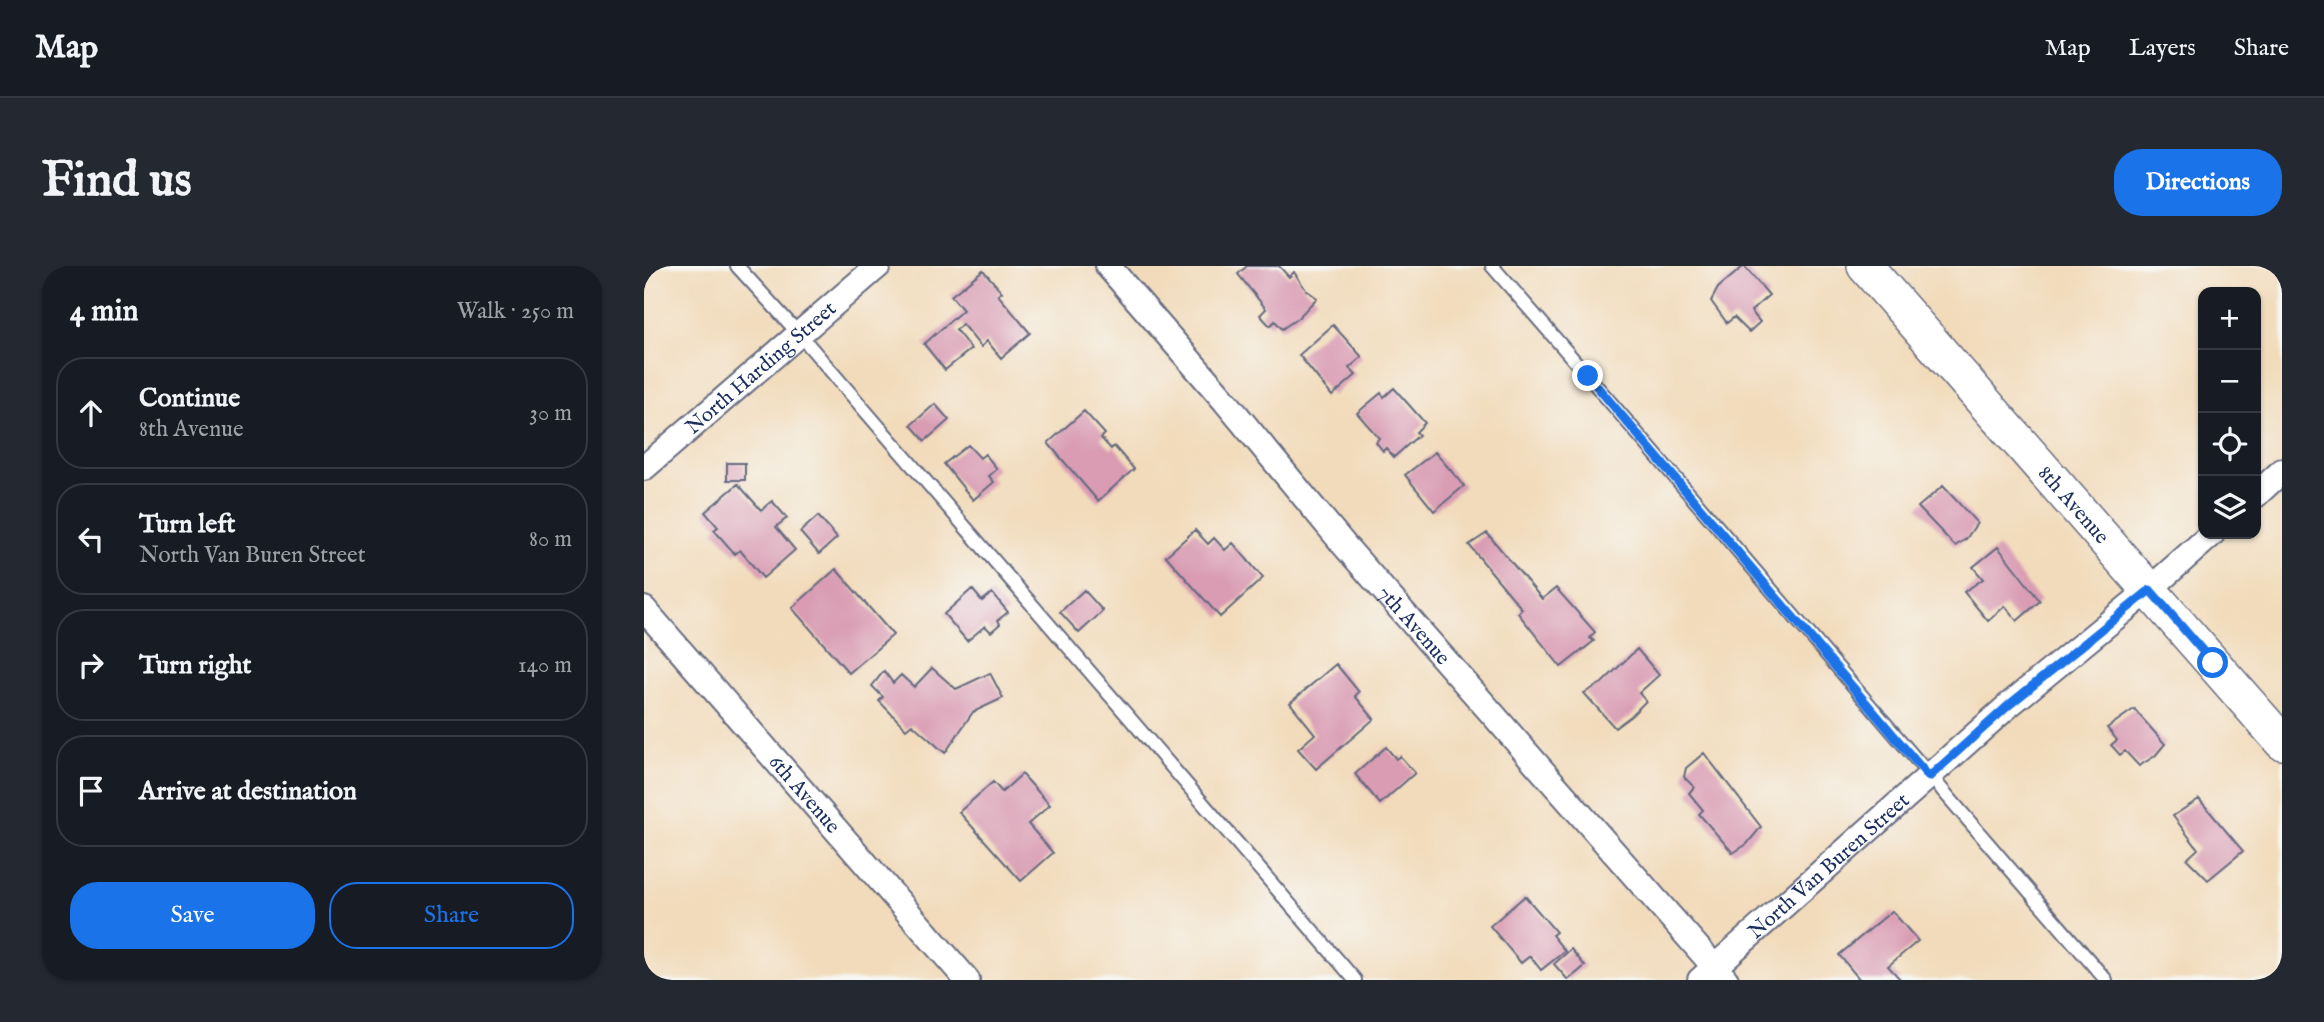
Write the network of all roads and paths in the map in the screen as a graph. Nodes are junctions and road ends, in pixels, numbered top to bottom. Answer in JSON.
{"nodes":[{"id":1,"x":737,"y":266,"type":"edge"},
{"id":2,"x":878,"y":266,"type":"edge"},
{"id":3,"x":1108,"y":266,"type":"edge"},
{"id":4,"x":1492,"y":266,"type":"edge"},
{"id":5,"x":1865,"y":266,"type":"edge"},
{"id":6,"x":800,"y":335,"type":"junction"},
{"id":7,"x":644,"y":468,"type":"edge"},
{"id":8,"x":2282,"y":471,"type":"edge"},
{"id":9,"x":2261,"y":490,"type":"edge"},
{"id":10,"x":2206,"y":539,"type":"edge"},
{"id":11,"x":2150,"y":590,"type":"junction"},
{"id":12,"x":644,"y":609,"type":"edge"},
{"id":13,"x":2282,"y":742,"type":"edge"},
{"id":14,"x":1929,"y":777,"type":"junction"},
{"id":15,"x":1714,"y":976,"type":"edge"},
{"id":16,"x":967,"y":980,"type":"edge"},
{"id":17,"x":1355,"y":980,"type":"edge"},
{"id":18,"x":2106,"y":980,"type":"edge"}],
"edges":[{"from":1,"to":6,"type":"lane"},
{"from":2,"to":6,"type":"street","name":"North Harding Street"},
{"from":3,"to":15,"type":"street","name":"7th Avenue"},
{"from":4,"to":14,"type":"lane"},
{"from":5,"to":11,"type":"street","name":"8th Avenue"},
{"from":6,"to":7,"type":"street","name":"North Harding Street"},
{"from":6,"to":17,"type":"lane"},
{"from":8,"to":9,"type":"street"},
{"from":10,"to":11,"type":"street","name":"North Van Buren Street"},
{"from":11,"to":13,"type":"street","name":"8th Avenue"},
{"from":11,"to":14,"type":"street","name":"North Van Buren Street"},
{"from":12,"to":16,"type":"street","name":"6th Avenue"},
{"from":14,"to":15,"type":"street","name":"North Van Buren Street"},
{"from":14,"to":18,"type":"lane"}]}
